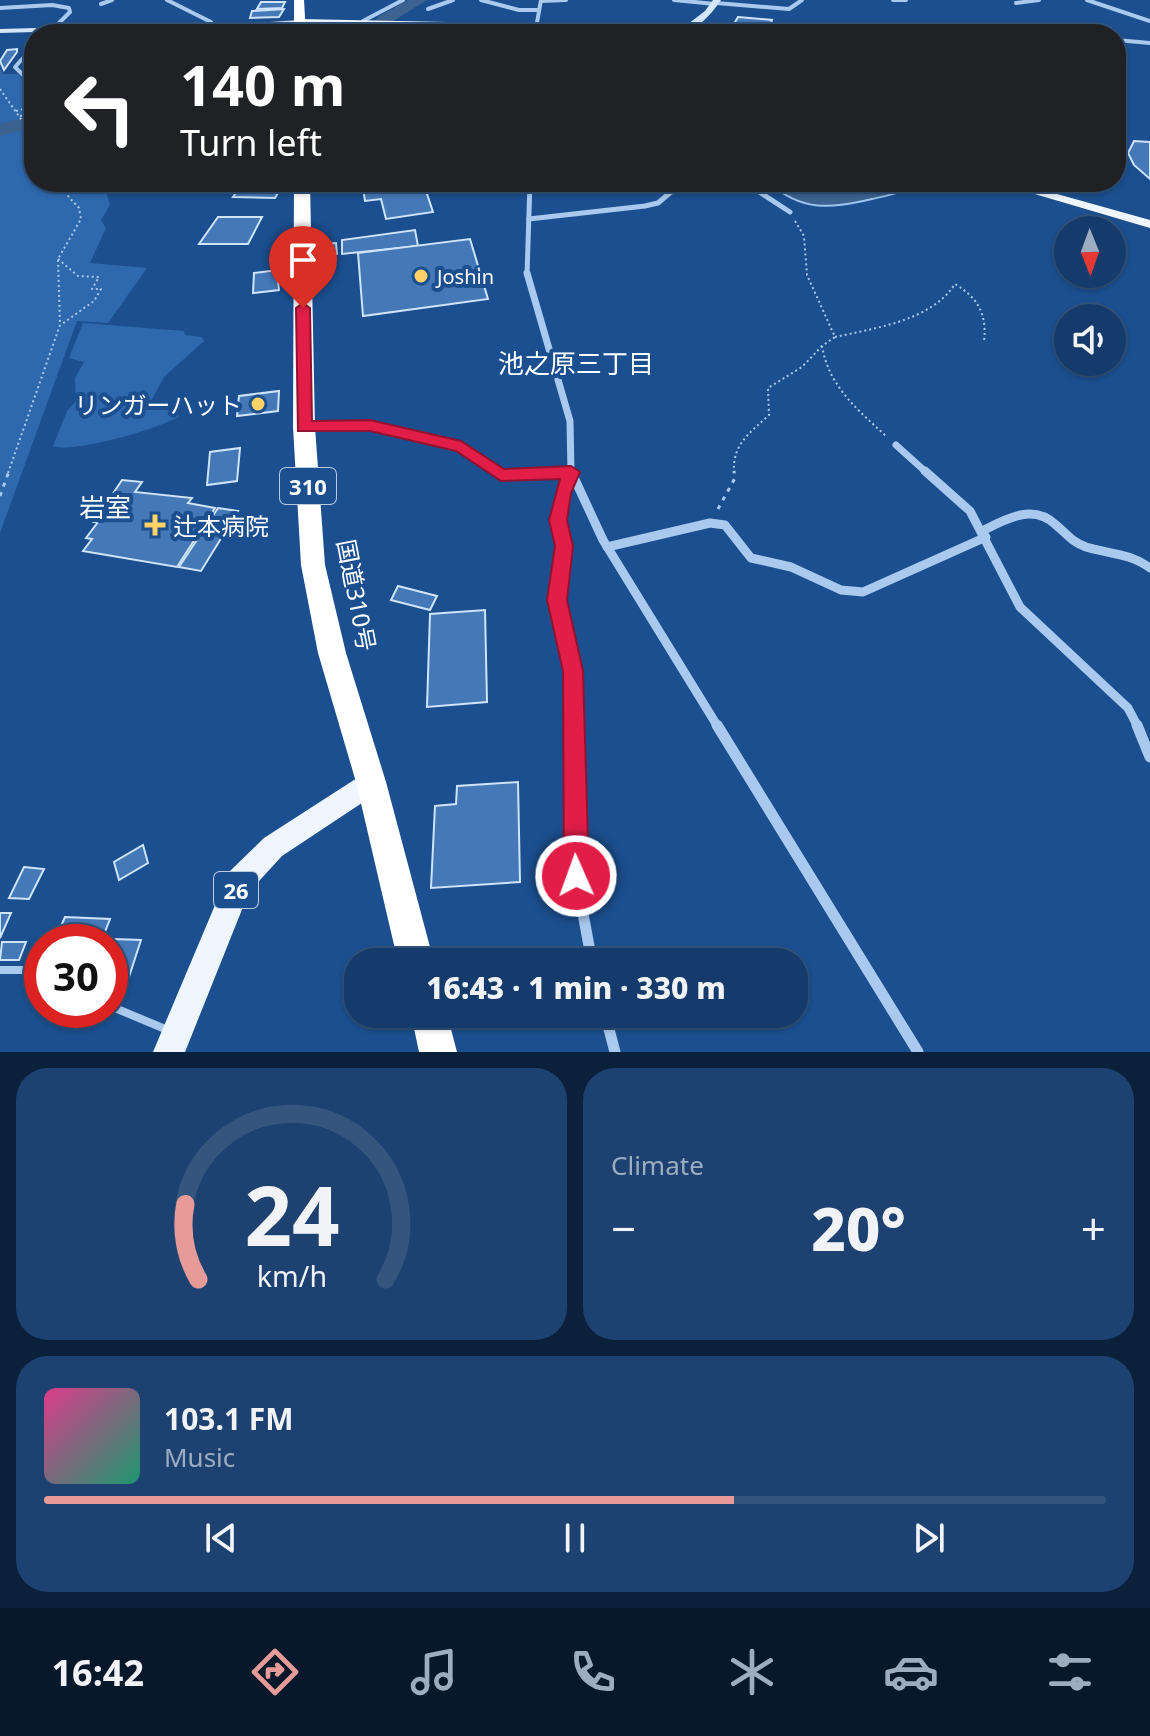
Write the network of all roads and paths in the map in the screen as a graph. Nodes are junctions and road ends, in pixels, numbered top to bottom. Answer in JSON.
{"nodes":[{"id":1,"x":112,"y":0,"type":"edge"},
{"id":2,"x":167,"y":0,"type":"edge"},
{"id":3,"x":299,"y":0,"type":"edge"},
{"id":4,"x":403,"y":0,"type":"edge"},
{"id":5,"x":453,"y":0,"type":"edge"},
{"id":6,"x":481,"y":0,"type":"edge"},
{"id":7,"x":541,"y":0,"type":"edge"},
{"id":8,"x":566,"y":0,"type":"edge"},
{"id":9,"x":674,"y":0,"type":"edge"},
{"id":10,"x":802,"y":0,"type":"edge"},
{"id":11,"x":896,"y":0,"type":"edge"},
{"id":12,"x":906,"y":0,"type":"edge"},
{"id":13,"x":1039,"y":0,"type":"edge"},
{"id":14,"x":1087,"y":0,"type":"edge"},
{"id":15,"x":716,"y":2,"type":"edge"},
{"id":16,"x":1016,"y":3,"type":"dead end"},
{"id":17,"x":101,"y":4,"type":"dead end"},
{"id":18,"x":0,"y":8,"type":"edge"},
{"id":19,"x":428,"y":9,"type":"dead end"},
{"id":20,"x":539,"y":10,"type":"junction"},
{"id":21,"x":1150,"y":21,"type":"edge"},
{"id":22,"x":58,"y":24,"type":"edge"},
{"id":23,"x":210,"y":24,"type":"edge"},
{"id":24,"x":300,"y":24,"type":"edge"},
{"id":25,"x":364,"y":24,"type":"edge"},
{"id":26,"x":537,"y":24,"type":"edge"},
{"id":27,"x":691,"y":24,"type":"edge"},
{"id":28,"x":24,"y":32,"type":"edge"},
{"id":29,"x":24,"y":34,"type":"edge"},
{"id":30,"x":0,"y":35,"type":"edge"},
{"id":31,"x":24,"y":38,"type":"edge"},
{"id":32,"x":1126,"y":41,"type":"edge"},
{"id":33,"x":1150,"y":43,"type":"edge"},
{"id":34,"x":24,"y":57,"type":"edge"},
{"id":35,"x":24,"y":76,"type":"edge"},
{"id":36,"x":0,"y":89,"type":"edge"},
{"id":37,"x":24,"y":109,"type":"edge"},
{"id":38,"x":16,"y":111,"type":"junction"},
{"id":39,"x":24,"y":116,"type":"edge"},
{"id":40,"x":20,"y":117,"type":"junction"},
{"id":41,"x":24,"y":123,"type":"edge"},
{"id":42,"x":64,"y":192,"type":"edge"},
{"id":43,"x":306,"y":192,"type":"edge"},
{"id":44,"x":530,"y":192,"type":"edge"},
{"id":45,"x":671,"y":192,"type":"edge"},
{"id":46,"x":759,"y":192,"type":"edge"},
{"id":47,"x":1036,"y":192,"type":"edge"},
{"id":48,"x":1074,"y":192,"type":"edge"},
{"id":49,"x":790,"y":212,"type":"joint"},
{"id":50,"x":1150,"y":213,"type":"edge"},
{"id":51,"x":529,"y":219,"type":"junction"},
{"id":52,"x":1150,"y":224,"type":"edge"},
{"id":53,"x":58,"y":259,"type":"junction"},
{"id":54,"x":60,"y":325,"type":"junction"},
{"id":55,"x":835,"y":337,"type":"junction"},
{"id":56,"x":984,"y":341,"type":"dead end"},
{"id":57,"x":822,"y":346,"type":"junction"},
{"id":58,"x":304,"y":427,"type":"junction"},
{"id":59,"x":896,"y":445,"type":"joint"},
{"id":60,"x":571,"y":472,"type":"junction"},
{"id":61,"x":0,"y":496,"type":"edge"},
{"id":62,"x":710,"y":523,"type":"junction"},
{"id":63,"x":984,"y":534,"type":"junction"},
{"id":64,"x":607,"y":547,"type":"junction"},
{"id":65,"x":1150,"y":568,"type":"edge"},
{"id":66,"x":1150,"y":722,"type":"edge"},
{"id":67,"x":1139,"y":727,"type":"junction"},
{"id":68,"x":1150,"y":757,"type":"edge"},
{"id":69,"x":371,"y":782,"type":"junction"},
{"id":70,"x":412,"y":948,"type":"edge"},
{"id":71,"x":589,"y":948,"type":"edge"},
{"id":72,"x":0,"y":970,"type":"edge"},
{"id":73,"x":24,"y":970,"type":"edge"},
{"id":74,"x":128,"y":1017,"type":"edge"},
{"id":75,"x":432,"y":1028,"type":"edge"},
{"id":76,"x":609,"y":1028,"type":"edge"},
{"id":77,"x":173,"y":1043,"type":"edge"},
{"id":78,"x":438,"y":1052,"type":"edge"},
{"id":79,"x":615,"y":1052,"type":"edge"},
{"id":80,"x":918,"y":1052,"type":"edge"}],
"edges":[{"from":1,"to":17,"type":"street"},
{"from":2,"to":23,"type":"street"},
{"from":3,"to":24,"type":"highway"},
{"from":4,"to":25,"type":"street"},
{"from":5,"to":19,"type":"street"},
{"from":6,"to":20,"type":"street"},
{"from":7,"to":8,"type":"street"},
{"from":7,"to":20,"type":"street"},
{"from":9,"to":15,"type":"street"},
{"from":10,"to":15,"type":"street"},
{"from":11,"to":12,"type":"street"},
{"from":13,"to":16,"type":"street"},
{"from":14,"to":21,"type":"street"},
{"from":15,"to":27,"type":"main road"},
{"from":18,"to":22,"type":"street"},
{"from":20,"to":26,"type":"street"},
{"from":28,"to":30,"type":"main road"},
{"from":29,"to":30,"type":"main road","bridge":true},
{"from":30,"to":31,"type":"main road"},
{"from":32,"to":33,"type":"street"},
{"from":34,"to":35,"type":"street"},
{"from":36,"to":38,"type":"path"},
{"from":37,"to":38,"type":"path"},
{"from":38,"to":40,"type":"path"},
{"from":39,"to":40,"type":"path"},
{"from":40,"to":41,"type":"path"},
{"from":42,"to":53,"type":"path"},
{"from":43,"to":58,"type":"highway","name":"国道310号","number":"310"},
{"from":44,"to":51,"type":"street"},
{"from":45,"to":51,"type":"street"},
{"from":46,"to":49,"type":"street"},
{"from":47,"to":52,"type":"main road"},
{"from":48,"to":50,"type":"main road"},
{"from":49,"to":55,"type":"path"},
{"from":51,"to":60,"type":"street"},
{"from":53,"to":54,"type":"path"},
{"from":53,"to":54,"type":"path"},
{"from":54,"to":61,"type":"path"},
{"from":55,"to":56,"type":"path"},
{"from":55,"to":57,"type":"path"},
{"from":57,"to":59,"type":"path"},
{"from":57,"to":62,"type":"path"},
{"from":58,"to":60,"type":"street"},
{"from":58,"to":69,"type":"highway","name":"国道310号","number":"310"},
{"from":59,"to":63,"type":"street"},
{"from":60,"to":64,"type":"street"},
{"from":60,"to":71,"type":"street"},
{"from":62,"to":63,"type":"street"},
{"from":62,"to":64,"type":"street"},
{"from":63,"to":65,"type":"street"},
{"from":63,"to":67,"type":"street"},
{"from":64,"to":80,"type":"street"},
{"from":66,"to":67,"type":"street"},
{"from":67,"to":68,"type":"street"},
{"from":69,"to":70,"type":"highway","name":"国道310号","number":"310"},
{"from":69,"to":77,"type":"main road","number":"26"},
{"from":72,"to":73,"type":"lane"},
{"from":74,"to":77,"type":"lane"},
{"from":75,"to":78,"type":"highway"},
{"from":76,"to":79,"type":"street"}]}
